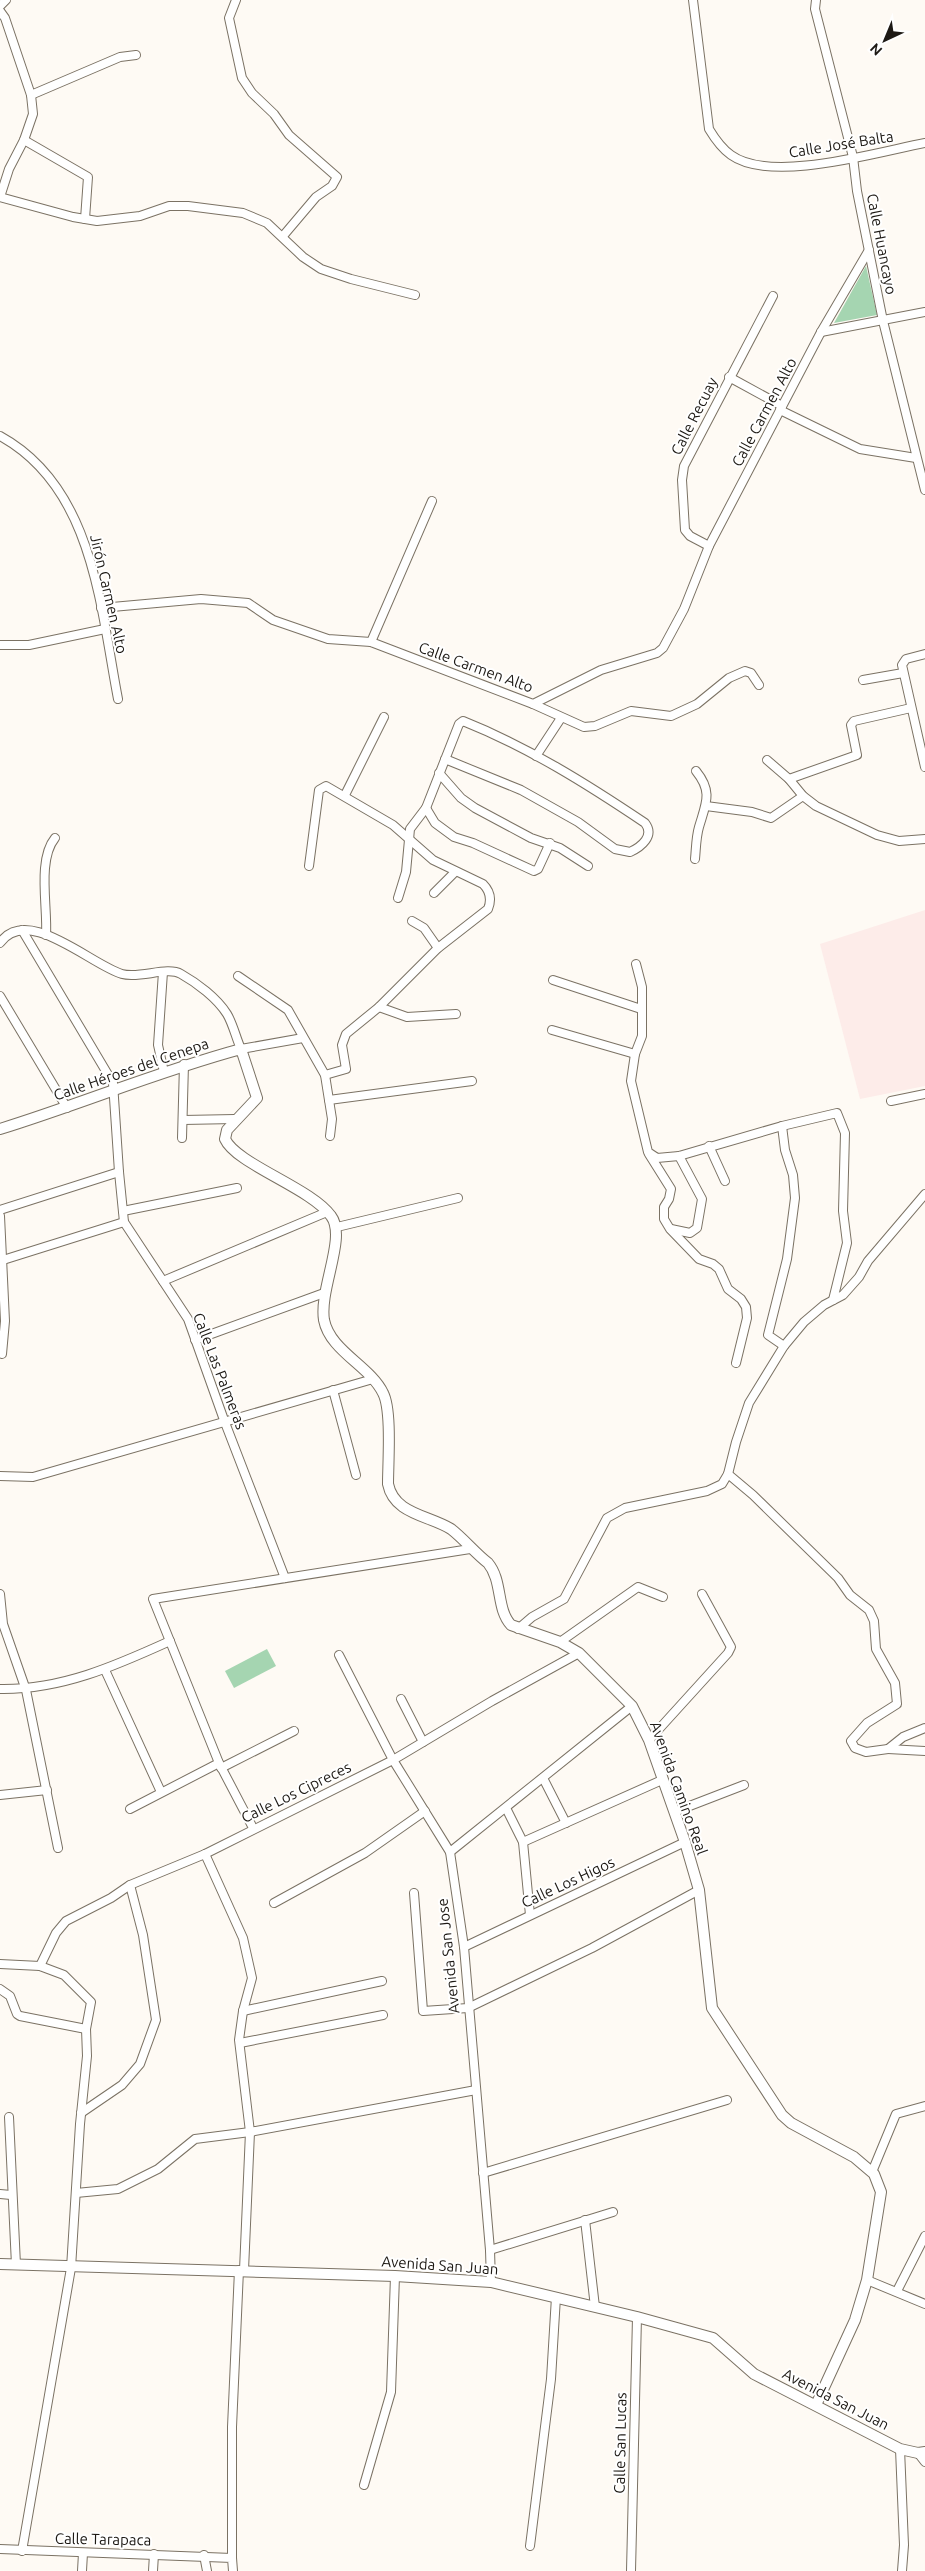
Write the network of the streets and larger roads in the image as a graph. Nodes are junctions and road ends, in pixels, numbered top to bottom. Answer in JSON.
{"nodes":[{"id":1,"x":6,"y":0,"type":"edge"},
{"id":2,"x":236,"y":0,"type":"edge"},
{"id":3,"x":693,"y":0,"type":"edge"},
{"id":4,"x":818,"y":1,"type":"edge"},
{"id":5,"x":0,"y":6,"type":"edge"},
{"id":6,"x":0,"y":11,"type":"edge"},
{"id":7,"x":136,"y":55,"type":"dead end"},
{"id":8,"x":31,"y":95,"type":"junction"},
{"id":9,"x":24,"y":140,"type":"junction"},
{"id":10,"x":925,"y":143,"type":"edge"},
{"id":11,"x":854,"y":157,"type":"junction"},
{"id":12,"x":0,"y":169,"type":"edge"},
{"id":13,"x":9,"y":169,"type":"junction"},
{"id":14,"x":0,"y":197,"type":"edge"},
{"id":15,"x":85,"y":219,"type":"junction"},
{"id":16,"x":283,"y":236,"type":"junction"},
{"id":17,"x":869,"y":250,"type":"junction"},
{"id":18,"x":415,"y":294,"type":"dead end"},
{"id":19,"x":773,"y":296,"type":"dead end"},
{"id":20,"x":925,"y":312,"type":"edge"},
{"id":21,"x":883,"y":322,"type":"junction"},
{"id":22,"x":821,"y":332,"type":"junction"},
{"id":23,"x":729,"y":378,"type":"junction"},
{"id":24,"x":781,"y":408,"type":"junction"},
{"id":25,"x":0,"y":436,"type":"edge"},
{"id":26,"x":916,"y":458,"type":"junction"},
{"id":27,"x":924,"y":485,"type":"edge"},
{"id":28,"x":432,"y":501,"type":"dead end"},
{"id":29,"x":709,"y":546,"type":"junction"},
{"id":30,"x":101,"y":608,"type":"junction"},
{"id":31,"x":105,"y":628,"type":"junction"},
{"id":32,"x":371,"y":642,"type":"junction"},
{"id":33,"x":0,"y":645,"type":"edge"},
{"id":34,"x":925,"y":654,"type":"edge"},
{"id":35,"x":903,"y":672,"type":"junction"},
{"id":36,"x":863,"y":680,"type":"dead end"},
{"id":37,"x":758,"y":685,"type":"dead end"},
{"id":38,"x":118,"y":698,"type":"dead end"},
{"id":39,"x":533,"y":704,"type":"junction"},
{"id":40,"x":912,"y":708,"type":"junction"},
{"id":41,"x":384,"y":716,"type":"dead end"},
{"id":42,"x":561,"y":718,"type":"junction"},
{"id":43,"x":536,"y":756,"type":"junction"},
{"id":44,"x":444,"y":759,"type":"junction"},
{"id":45,"x":766,"y":760,"type":"dead end"},
{"id":46,"x":925,"y":767,"type":"edge"},
{"id":47,"x":696,"y":771,"type":"dead end"},
{"id":48,"x":438,"y":773,"type":"junction"},
{"id":49,"x":789,"y":779,"type":"junction"},
{"id":50,"x":345,"y":795,"type":"junction"},
{"id":51,"x":803,"y":796,"type":"junction"},
{"id":52,"x":706,"y":806,"type":"junction"},
{"id":53,"x":426,"y":808,"type":"junction"},
{"id":54,"x":55,"y":838,"type":"dead end"},
{"id":55,"x":925,"y":839,"type":"edge"},
{"id":56,"x":411,"y":841,"type":"junction"},
{"id":57,"x":550,"y":843,"type":"junction"},
{"id":58,"x":695,"y":859,"type":"dead end"},
{"id":59,"x":309,"y":866,"type":"dead end"},
{"id":60,"x":588,"y":866,"type":"dead end"},
{"id":61,"x":455,"y":872,"type":"junction"},
{"id":62,"x":434,"y":892,"type":"dead end"},
{"id":63,"x":398,"y":898,"type":"dead end"},
{"id":64,"x":412,"y":921,"type":"dead end"},
{"id":65,"x":22,"y":930,"type":"junction"},
{"id":66,"x":46,"y":935,"type":"junction"},
{"id":67,"x":0,"y":943,"type":"edge"},
{"id":68,"x":438,"y":948,"type":"junction"},
{"id":69,"x":636,"y":964,"type":"dead end"},
{"id":70,"x":163,"y":972,"type":"junction"},
{"id":71,"x":238,"y":976,"type":"dead end"},
{"id":72,"x":553,"y":980,"type":"dead end"},
{"id":73,"x":0,"y":996,"type":"edge"},
{"id":74,"x":380,"y":1007,"type":"junction"},
{"id":75,"x":641,"y":1009,"type":"junction"},
{"id":76,"x":456,"y":1014,"type":"dead end"},
{"id":77,"x":552,"y":1030,"type":"dead end"},
{"id":78,"x":303,"y":1038,"type":"junction"},
{"id":79,"x":241,"y":1049,"type":"junction"},
{"id":80,"x":635,"y":1054,"type":"junction"},
{"id":81,"x":184,"y":1064,"type":"junction"},
{"id":82,"x":164,"y":1072,"type":"junction"},
{"id":83,"x":325,"y":1076,"type":"junction"},
{"id":84,"x":472,"y":1081,"type":"dead end"},
{"id":85,"x":113,"y":1091,"type":"junction"},
{"id":86,"x":925,"y":1094,"type":"edge"},
{"id":87,"x":329,"y":1100,"type":"junction"},
{"id":88,"x":891,"y":1101,"type":"dead end"},
{"id":89,"x":67,"y":1108,"type":"junction"},
{"id":90,"x":183,"y":1120,"type":"junction"},
{"id":91,"x":235,"y":1120,"type":"junction"},
{"id":92,"x":782,"y":1126,"type":"junction"},
{"id":93,"x":0,"y":1128,"type":"edge"},
{"id":94,"x":330,"y":1136,"type":"dead end"},
{"id":95,"x":182,"y":1138,"type":"dead end"},
{"id":96,"x":709,"y":1146,"type":"junction"},
{"id":97,"x":648,"y":1152,"type":"junction"},
{"id":98,"x":679,"y":1156,"type":"junction"},
{"id":99,"x":118,"y":1172,"type":"junction"},
{"id":100,"x":725,"y":1181,"type":"dead end"},
{"id":101,"x":237,"y":1188,"type":"dead end"},
{"id":102,"x":925,"y":1194,"type":"edge"},
{"id":103,"x":458,"y":1198,"type":"dead end"},
{"id":104,"x":0,"y":1210,"type":"edge"},
{"id":105,"x":123,"y":1211,"type":"junction"},
{"id":106,"x":327,"y":1212,"type":"junction"},
{"id":107,"x":0,"y":1216,"type":"edge"},
{"id":108,"x":124,"y":1222,"type":"junction"},
{"id":109,"x":337,"y":1227,"type":"junction"},
{"id":110,"x":670,"y":1229,"type":"junction"},
{"id":111,"x":3,"y":1260,"type":"junction"},
{"id":112,"x":163,"y":1281,"type":"junction"},
{"id":113,"x":324,"y":1293,"type":"junction"},
{"id":114,"x":833,"y":1300,"type":"junction"},
{"id":115,"x":195,"y":1340,"type":"junction"},
{"id":116,"x":784,"y":1346,"type":"junction"},
{"id":117,"x":2,"y":1354,"type":"dead end"},
{"id":118,"x":736,"y":1363,"type":"dead end"},
{"id":119,"x":373,"y":1379,"type":"junction"},
{"id":120,"x":333,"y":1390,"type":"junction"},
{"id":121,"x":224,"y":1420,"type":"junction"},
{"id":122,"x":728,"y":1474,"type":"junction"},
{"id":123,"x":356,"y":1475,"type":"dead end"},
{"id":124,"x":0,"y":1476,"type":"edge"},
{"id":125,"x":470,"y":1548,"type":"junction"},
{"id":126,"x":285,"y":1578,"type":"junction"},
{"id":127,"x":0,"y":1594,"type":"edge"},
{"id":128,"x":702,"y":1594,"type":"dead end"},
{"id":129,"x":664,"y":1597,"type":"dead end"},
{"id":130,"x":518,"y":1629,"type":"junction"},
{"id":131,"x":170,"y":1641,"type":"junction"},
{"id":132,"x":560,"y":1642,"type":"junction"},
{"id":133,"x":579,"y":1653,"type":"junction"},
{"id":134,"x":339,"y":1655,"type":"dead end"},
{"id":135,"x":105,"y":1670,"type":"junction"},
{"id":136,"x":0,"y":1689,"type":"edge"},
{"id":137,"x":26,"y":1690,"type":"junction"},
{"id":138,"x":401,"y":1699,"type":"dead end"},
{"id":139,"x":632,"y":1706,"type":"junction"},
{"id":140,"x":925,"y":1728,"type":"edge"},
{"id":141,"x":294,"y":1730,"type":"dead end"},
{"id":142,"x":649,"y":1740,"type":"junction"},
{"id":143,"x":423,"y":1742,"type":"junction"},
{"id":144,"x":888,"y":1749,"type":"junction"},
{"id":145,"x":925,"y":1751,"type":"edge"},
{"id":146,"x":393,"y":1760,"type":"junction"},
{"id":147,"x":220,"y":1765,"type":"junction"},
{"id":148,"x":544,"y":1778,"type":"junction"},
{"id":149,"x":662,"y":1780,"type":"junction"},
{"id":150,"x":744,"y":1785,"type":"dead end"},
{"id":151,"x":47,"y":1790,"type":"junction"},
{"id":152,"x":162,"y":1792,"type":"junction"},
{"id":153,"x":0,"y":1796,"type":"edge"},
{"id":154,"x":506,"y":1808,"type":"junction"},
{"id":155,"x":130,"y":1809,"type":"dead end"},
{"id":156,"x":424,"y":1811,"type":"junction"},
{"id":157,"x":674,"y":1812,"type":"junction"},
{"id":158,"x":566,"y":1823,"type":"junction"},
{"id":159,"x":253,"y":1828,"type":"junction"},
{"id":160,"x":523,"y":1842,"type":"junction"},
{"id":161,"x":685,"y":1842,"type":"junction"},
{"id":162,"x":58,"y":1848,"type":"dead end"},
{"id":163,"x":450,"y":1852,"type":"junction"},
{"id":164,"x":205,"y":1854,"type":"junction"},
{"id":165,"x":130,"y":1885,"type":"junction"},
{"id":166,"x":699,"y":1890,"type":"junction"},
{"id":167,"x":414,"y":1893,"type":"dead end"},
{"id":168,"x":274,"y":1903,"type":"dead end"},
{"id":169,"x":530,"y":1915,"type":"junction"},
{"id":170,"x":464,"y":1947,"type":"junction"},
{"id":171,"x":0,"y":1964,"type":"edge"},
{"id":172,"x":40,"y":1966,"type":"junction"},
{"id":173,"x":382,"y":1981,"type":"dead end"},
{"id":174,"x":0,"y":1989,"type":"edge"},
{"id":175,"x":468,"y":2008,"type":"junction"},
{"id":176,"x":243,"y":2011,"type":"junction"},
{"id":177,"x":383,"y":2015,"type":"dead end"},
{"id":178,"x":86,"y":2029,"type":"junction"},
{"id":179,"x":240,"y":2043,"type":"junction"},
{"id":180,"x":476,"y":2090,"type":"junction"},
{"id":181,"x":727,"y":2100,"type":"dead end"},
{"id":182,"x":925,"y":2106,"type":"edge"},
{"id":183,"x":82,"y":2113,"type":"junction"},
{"id":184,"x":9,"y":2117,"type":"dead end"},
{"id":185,"x":250,"y":2132,"type":"junction"},
{"id":186,"x":872,"y":2172,"type":"junction"},
{"id":187,"x":483,"y":2173,"type":"junction"},
{"id":188,"x":76,"y":2193,"type":"junction"},
{"id":189,"x":0,"y":2194,"type":"edge"},
{"id":190,"x":12,"y":2195,"type":"junction"},
{"id":191,"x":613,"y":2212,"type":"dead end"},
{"id":192,"x":585,"y":2220,"type":"junction"},
{"id":193,"x":925,"y":2236,"type":"edge"},
{"id":194,"x":490,"y":2250,"type":"junction"},
{"id":195,"x":0,"y":2264,"type":"edge"},
{"id":196,"x":16,"y":2265,"type":"junction"},
{"id":197,"x":71,"y":2268,"type":"junction"},
{"id":198,"x":241,"y":2270,"type":"junction"},
{"id":199,"x":395,"y":2276,"type":"junction"},
{"id":200,"x":867,"y":2280,"type":"junction"},
{"id":201,"x":491,"y":2282,"type":"junction"},
{"id":202,"x":897,"y":2291,"type":"junction"},
{"id":203,"x":556,"y":2297,"type":"junction"},
{"id":204,"x":925,"y":2304,"type":"edge"},
{"id":205,"x":595,"y":2307,"type":"junction"},
{"id":206,"x":637,"y":2317,"type":"junction"},
{"id":207,"x":816,"y":2405,"type":"junction"},
{"id":208,"x":900,"y":2448,"type":"junction"},
{"id":209,"x":921,"y":2453,"type":"edge"},
{"id":210,"x":925,"y":2462,"type":"edge"},
{"id":211,"x":364,"y":2485,"type":"dead end"},
{"id":212,"x":530,"y":2546,"type":"dead end"},
{"id":213,"x":0,"y":2549,"type":"edge"},
{"id":214,"x":22,"y":2551,"type":"junction"},
{"id":215,"x":83,"y":2553,"type":"junction"},
{"id":216,"x":154,"y":2554,"type":"junction"},
{"id":217,"x":204,"y":2555,"type":"junction"},
{"id":218,"x":232,"y":2558,"type":"junction"},
{"id":219,"x":206,"y":2569,"type":"edge"},
{"id":220,"x":82,"y":2571,"type":"edge"},
{"id":221,"x":153,"y":2571,"type":"edge"},
{"id":222,"x":233,"y":2571,"type":"edge"},
{"id":223,"x":631,"y":2571,"type":"edge"},
{"id":224,"x":902,"y":2571,"type":"edge"}],
"edges":[{"from":1,"to":5,"type":"street"},
{"from":2,"to":16,"type":"street"},
{"from":3,"to":11,"type":"street","name":"Calle José Balta"},
{"from":4,"to":11,"type":"street","name":"Calle Huancayo"},
{"from":6,"to":8,"type":"street"},
{"from":7,"to":8,"type":"street"},
{"from":8,"to":9,"type":"street"},
{"from":9,"to":13,"type":"street"},
{"from":9,"to":15,"type":"street"},
{"from":10,"to":11,"type":"street","name":"Calle José Balta"},
{"from":11,"to":17,"type":"street","name":"Calle Huancayo"},
{"from":12,"to":13,"type":"street"},
{"from":13,"to":14,"type":"street"},
{"from":14,"to":15,"type":"street"},
{"from":15,"to":16,"type":"street"},
{"from":16,"to":18,"type":"street"},
{"from":17,"to":21,"type":"street","name":"Calle Huancayo"},
{"from":17,"to":22,"type":"street","name":"Calle Carmen Alto"},
{"from":19,"to":23,"type":"street","name":"Calle Recuay"},
{"from":20,"to":21,"type":"street"},
{"from":21,"to":22,"type":"street"},
{"from":21,"to":26,"type":"street","name":"Calle Huancayo"},
{"from":22,"to":24,"type":"street","name":"Calle Carmen Alto"},
{"from":23,"to":24,"type":"street"},
{"from":23,"to":29,"type":"street","name":"Calle Recuay"},
{"from":24,"to":26,"type":"street"},
{"from":24,"to":29,"type":"street","name":"Calle Carmen Alto"},
{"from":25,"to":30,"type":"street","name":"Jirón Carmen Alto"},
{"from":26,"to":27,"type":"street","name":"Calle Huancayo"},
{"from":28,"to":32,"type":"street"},
{"from":29,"to":39,"type":"street","name":"Calle Carmen Alto"},
{"from":30,"to":31,"type":"street","name":"Jirón Carmen Alto"},
{"from":30,"to":32,"type":"street","name":"Calle Carmen Alto"},
{"from":31,"to":33,"type":"street"},
{"from":31,"to":38,"type":"street","name":"Jirón Carmen Alto"},
{"from":32,"to":39,"type":"street","name":"Calle Carmen Alto"},
{"from":34,"to":35,"type":"street"},
{"from":35,"to":36,"type":"street"},
{"from":35,"to":40,"type":"street"},
{"from":37,"to":42,"type":"street"},
{"from":39,"to":42,"type":"street"},
{"from":40,"to":46,"type":"street"},
{"from":40,"to":49,"type":"street"},
{"from":41,"to":50,"type":"street"},
{"from":42,"to":43,"type":"street"},
{"from":43,"to":44,"type":"street"},
{"from":43,"to":44,"type":"street"},
{"from":44,"to":48,"type":"street"},
{"from":45,"to":49,"type":"street"},
{"from":47,"to":52,"type":"street"},
{"from":48,"to":53,"type":"street"},
{"from":48,"to":57,"type":"street"},
{"from":49,"to":51,"type":"street"},
{"from":50,"to":56,"type":"street"},
{"from":50,"to":59,"type":"street"},
{"from":51,"to":52,"type":"street"},
{"from":51,"to":55,"type":"street"},
{"from":52,"to":58,"type":"street"},
{"from":53,"to":56,"type":"street"},
{"from":53,"to":57,"type":"street"},
{"from":54,"to":66,"type":"street"},
{"from":56,"to":61,"type":"street"},
{"from":56,"to":63,"type":"street"},
{"from":57,"to":60,"type":"street"},
{"from":61,"to":62,"type":"street"},
{"from":61,"to":68,"type":"street"},
{"from":64,"to":68,"type":"street"},
{"from":65,"to":66,"type":"street"},
{"from":65,"to":67,"type":"street"},
{"from":65,"to":85,"type":"street","name":"Calle Las Palmeras"},
{"from":66,"to":70,"type":"street"},
{"from":68,"to":74,"type":"street"},
{"from":69,"to":75,"type":"street"},
{"from":70,"to":79,"type":"street"},
{"from":70,"to":82,"type":"street"},
{"from":71,"to":78,"type":"street"},
{"from":72,"to":75,"type":"street"},
{"from":73,"to":89,"type":"street"},
{"from":74,"to":76,"type":"street"},
{"from":74,"to":83,"type":"street"},
{"from":75,"to":80,"type":"street"},
{"from":77,"to":80,"type":"street"},
{"from":78,"to":79,"type":"street","name":"Calle Héroes del Cenepa"},
{"from":78,"to":83,"type":"street"},
{"from":79,"to":81,"type":"street","name":"Calle Héroes del Cenepa"},
{"from":79,"to":91,"type":"street"},
{"from":80,"to":97,"type":"street"},
{"from":81,"to":82,"type":"street","name":"Calle Héroes del Cenepa"},
{"from":81,"to":90,"type":"street"},
{"from":82,"to":85,"type":"street","name":"Calle Héroes del Cenepa"},
{"from":83,"to":87,"type":"street"},
{"from":84,"to":87,"type":"street"},
{"from":85,"to":89,"type":"street","name":"Calle Héroes del Cenepa"},
{"from":85,"to":99,"type":"street","name":"Calle Las Palmeras"},
{"from":86,"to":88,"type":"street"},
{"from":87,"to":94,"type":"street"},
{"from":89,"to":93,"type":"street","name":"Calle Héroes del Cenepa"},
{"from":90,"to":91,"type":"street"},
{"from":90,"to":95,"type":"street"},
{"from":91,"to":106,"type":"street"},
{"from":92,"to":96,"type":"street"},
{"from":92,"to":114,"type":"street"},
{"from":92,"to":116,"type":"street"},
{"from":96,"to":98,"type":"street"},
{"from":96,"to":100,"type":"street"},
{"from":97,"to":98,"type":"street"},
{"from":97,"to":110,"type":"street"},
{"from":98,"to":110,"type":"street"},
{"from":99,"to":104,"type":"street"},
{"from":99,"to":105,"type":"street","name":"Calle Las Palmeras"},
{"from":101,"to":105,"type":"street"},
{"from":102,"to":114,"type":"street"},
{"from":103,"to":109,"type":"street"},
{"from":105,"to":108,"type":"street","name":"Calle Las Palmeras"},
{"from":106,"to":109,"type":"street"},
{"from":106,"to":112,"type":"street"},
{"from":107,"to":111,"type":"street"},
{"from":108,"to":111,"type":"street"},
{"from":108,"to":112,"type":"street","name":"Calle Las Palmeras"},
{"from":109,"to":113,"type":"street"},
{"from":110,"to":118,"type":"street"},
{"from":111,"to":117,"type":"street"},
{"from":112,"to":115,"type":"street","name":"Calle Las Palmeras"},
{"from":113,"to":115,"type":"street"},
{"from":113,"to":119,"type":"street"},
{"from":114,"to":116,"type":"street"},
{"from":115,"to":121,"type":"street","name":"Calle Las Palmeras"},
{"from":116,"to":122,"type":"street"},
{"from":119,"to":120,"type":"street"},
{"from":119,"to":125,"type":"street"},
{"from":120,"to":121,"type":"street"},
{"from":120,"to":123,"type":"street"},
{"from":121,"to":124,"type":"street"},
{"from":121,"to":126,"type":"street","name":"Calle Las Palmeras"},
{"from":122,"to":130,"type":"street"},
{"from":122,"to":144,"type":"street"},
{"from":125,"to":126,"type":"street"},
{"from":125,"to":130,"type":"street"},
{"from":126,"to":131,"type":"street"},
{"from":127,"to":137,"type":"street"},
{"from":128,"to":142,"type":"street"},
{"from":129,"to":132,"type":"street"},
{"from":130,"to":132,"type":"street","name":"Avenida Camino Real"},
{"from":131,"to":135,"type":"street"},
{"from":131,"to":147,"type":"street"},
{"from":132,"to":133,"type":"street","name":"Avenida Camino Real"},
{"from":133,"to":139,"type":"street","name":"Avenida Camino Real"},
{"from":133,"to":143,"type":"street","name":"Calle Los Cipreces"},
{"from":134,"to":146,"type":"street","name":"Avenida San Jose"},
{"from":135,"to":137,"type":"street"},
{"from":135,"to":152,"type":"street"},
{"from":136,"to":137,"type":"street"},
{"from":137,"to":151,"type":"street"},
{"from":138,"to":143,"type":"street"},
{"from":139,"to":142,"type":"street","name":"Avenida Camino Real"},
{"from":139,"to":148,"type":"street"},
{"from":140,"to":144,"type":"street"},
{"from":141,"to":147,"type":"street"},
{"from":142,"to":149,"type":"street","name":"Avenida Camino Real"},
{"from":143,"to":146,"type":"street","name":"Calle Los Cipreces"},
{"from":144,"to":145,"type":"street"},
{"from":146,"to":156,"type":"street","name":"Avenida San Jose"},
{"from":146,"to":159,"type":"street","name":"Calle Los Cipreces"},
{"from":147,"to":152,"type":"street"},
{"from":147,"to":159,"type":"street"},
{"from":148,"to":154,"type":"street"},
{"from":148,"to":158,"type":"street"},
{"from":149,"to":157,"type":"street","name":"Avenida Camino Real"},
{"from":149,"to":158,"type":"street"},
{"from":150,"to":157,"type":"street"},
{"from":151,"to":153,"type":"street"},
{"from":151,"to":162,"type":"street"},
{"from":152,"to":155,"type":"street"},
{"from":154,"to":160,"type":"street"},
{"from":154,"to":163,"type":"street"},
{"from":156,"to":163,"type":"street","name":"Avenida San Jose"},
{"from":156,"to":168,"type":"street"},
{"from":157,"to":161,"type":"street","name":"Avenida Camino Real"},
{"from":158,"to":160,"type":"street"},
{"from":159,"to":164,"type":"street","name":"Calle Los Cipreces"},
{"from":160,"to":169,"type":"street"},
{"from":161,"to":166,"type":"street","name":"Avenida Camino Real"},
{"from":161,"to":169,"type":"street","name":"Calle Los Higos"},
{"from":163,"to":170,"type":"street","name":"Avenida San Jose"},
{"from":164,"to":165,"type":"street","name":"Calle Los Cipreces"},
{"from":164,"to":176,"type":"street"},
{"from":165,"to":172,"type":"street","name":"Calle Los Cipreces"},
{"from":165,"to":183,"type":"street"},
{"from":166,"to":175,"type":"street"},
{"from":166,"to":186,"type":"street","name":"Avenida Camino Real"},
{"from":167,"to":175,"type":"street"},
{"from":169,"to":170,"type":"street","name":"Calle Los Higos"},
{"from":170,"to":175,"type":"street","name":"Avenida San Jose"},
{"from":171,"to":172,"type":"street"},
{"from":172,"to":178,"type":"street"},
{"from":173,"to":176,"type":"street"},
{"from":174,"to":178,"type":"street"},
{"from":175,"to":180,"type":"street","name":"Avenida San Jose"},
{"from":176,"to":179,"type":"street"},
{"from":177,"to":179,"type":"street"},
{"from":178,"to":183,"type":"street"},
{"from":179,"to":185,"type":"street"},
{"from":180,"to":185,"type":"street"},
{"from":180,"to":187,"type":"street","name":"Avenida San Jose"},
{"from":181,"to":187,"type":"street"},
{"from":182,"to":186,"type":"street"},
{"from":183,"to":188,"type":"street"},
{"from":184,"to":190,"type":"street"},
{"from":185,"to":188,"type":"street"},
{"from":185,"to":198,"type":"street"},
{"from":186,"to":200,"type":"street"},
{"from":187,"to":194,"type":"street","name":"Avenida San Jose"},
{"from":188,"to":197,"type":"street"},
{"from":189,"to":190,"type":"street"},
{"from":190,"to":196,"type":"street"},
{"from":191,"to":192,"type":"street"},
{"from":192,"to":194,"type":"street"},
{"from":192,"to":205,"type":"street"},
{"from":193,"to":202,"type":"street"},
{"from":194,"to":201,"type":"street","name":"Avenida San Jose"},
{"from":195,"to":196,"type":"street","name":"Avenida San Juan"},
{"from":196,"to":197,"type":"street","name":"Avenida San Juan"},
{"from":197,"to":198,"type":"street","name":"Avenida San Juan"},
{"from":197,"to":214,"type":"street"},
{"from":198,"to":199,"type":"street","name":"Avenida San Juan"},
{"from":198,"to":218,"type":"street"},
{"from":199,"to":201,"type":"street","name":"Avenida San Juan"},
{"from":199,"to":211,"type":"street"},
{"from":200,"to":202,"type":"street"},
{"from":200,"to":207,"type":"street"},
{"from":201,"to":203,"type":"street","name":"Avenida San Juan"},
{"from":202,"to":204,"type":"street"},
{"from":203,"to":205,"type":"street","name":"Avenida San Juan"},
{"from":203,"to":212,"type":"street"},
{"from":205,"to":206,"type":"street","name":"Avenida San Juan"},
{"from":206,"to":207,"type":"street","name":"Avenida San Juan"},
{"from":206,"to":223,"type":"street","name":"Calle San Lucas"},
{"from":207,"to":208,"type":"street","name":"Avenida San Juan"},
{"from":208,"to":209,"type":"street","name":"Avenida San Juan"},
{"from":208,"to":224,"type":"street"},
{"from":209,"to":210,"type":"street"},
{"from":213,"to":214,"type":"street","name":"Calle Tarapaca"},
{"from":214,"to":215,"type":"street","name":"Calle Tarapaca"},
{"from":215,"to":216,"type":"street","name":"Calle Tarapaca"},
{"from":215,"to":220,"type":"street"},
{"from":216,"to":217,"type":"street","name":"Calle Tarapaca"},
{"from":216,"to":221,"type":"street"},
{"from":217,"to":218,"type":"street","name":"Calle Tarapaca"},
{"from":217,"to":219,"type":"street"},
{"from":218,"to":222,"type":"street"}]}
